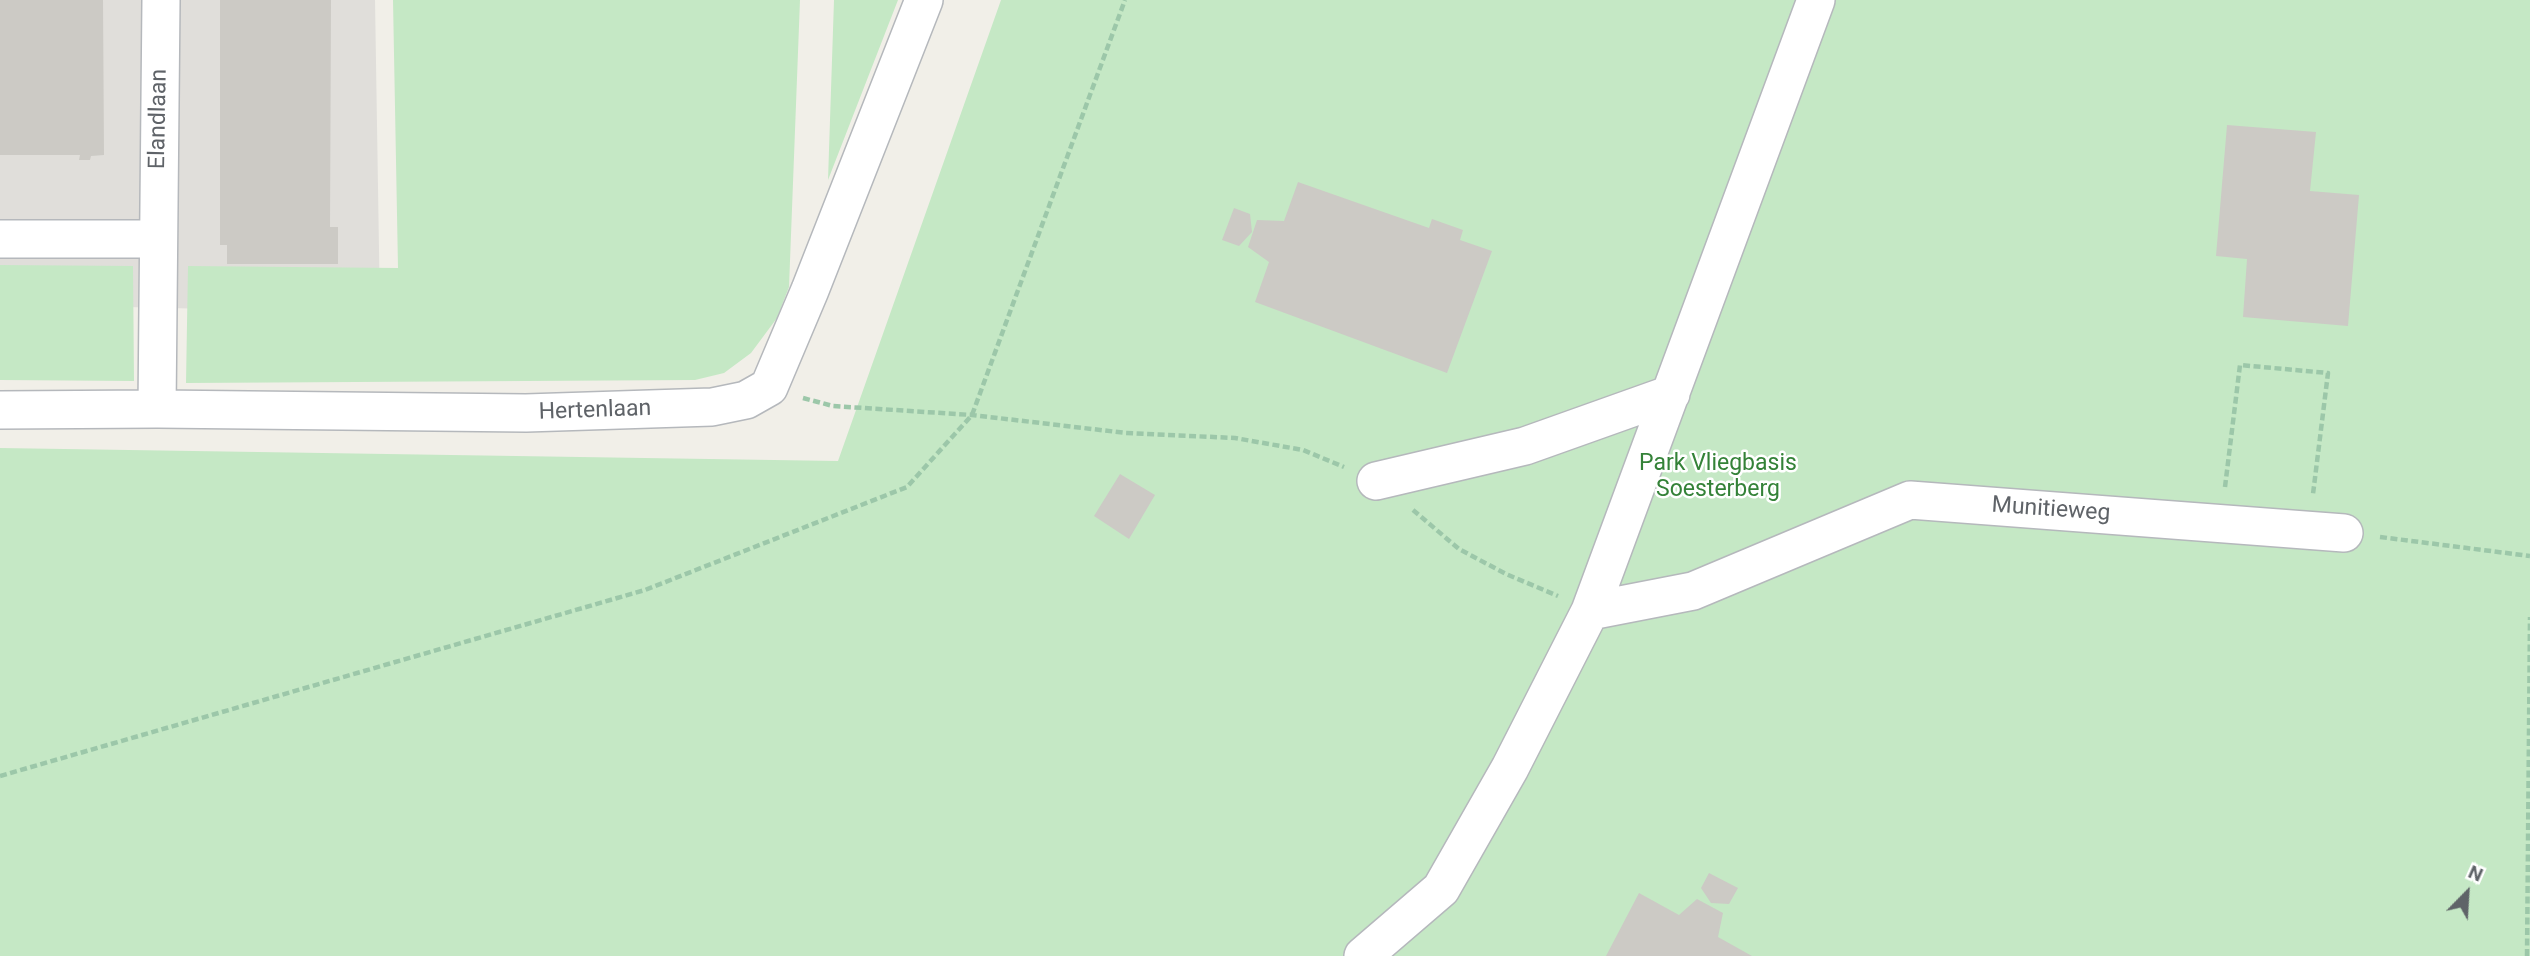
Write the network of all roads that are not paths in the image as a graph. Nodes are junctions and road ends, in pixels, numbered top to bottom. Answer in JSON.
{"nodes":[{"id":1,"x":161,"y":0,"type":"edge"},
{"id":2,"x":924,"y":0,"type":"edge"},
{"id":3,"x":1816,"y":0,"type":"edge"},
{"id":4,"x":0,"y":239,"type":"edge"},
{"id":5,"x":158,"y":239,"type":"junction"},
{"id":6,"x":1671,"y":394,"type":"junction"},
{"id":7,"x":157,"y":409,"type":"junction"},
{"id":8,"x":0,"y":410,"type":"edge"},
{"id":9,"x":1376,"y":481,"type":"road end"},
{"id":10,"x":2344,"y":533,"type":"road end"},
{"id":11,"x":1590,"y":611,"type":"junction"},
{"id":12,"x":1363,"y":956,"type":"edge"}],
"edges":[{"from":1,"to":5,"type":"street","name":"Elandlaan"},
{"from":2,"to":7,"type":"street","name":"Hertenlaan"},
{"from":3,"to":6,"type":"street"},
{"from":4,"to":5,"type":"street"},
{"from":5,"to":7,"type":"street","name":"Elandlaan"},
{"from":6,"to":9,"type":"street"},
{"from":6,"to":11,"type":"street"},
{"from":7,"to":8,"type":"street","name":"Hertenlaan"},
{"from":10,"to":11,"type":"street","name":"Munitieweg"},
{"from":11,"to":12,"type":"street"}]}
